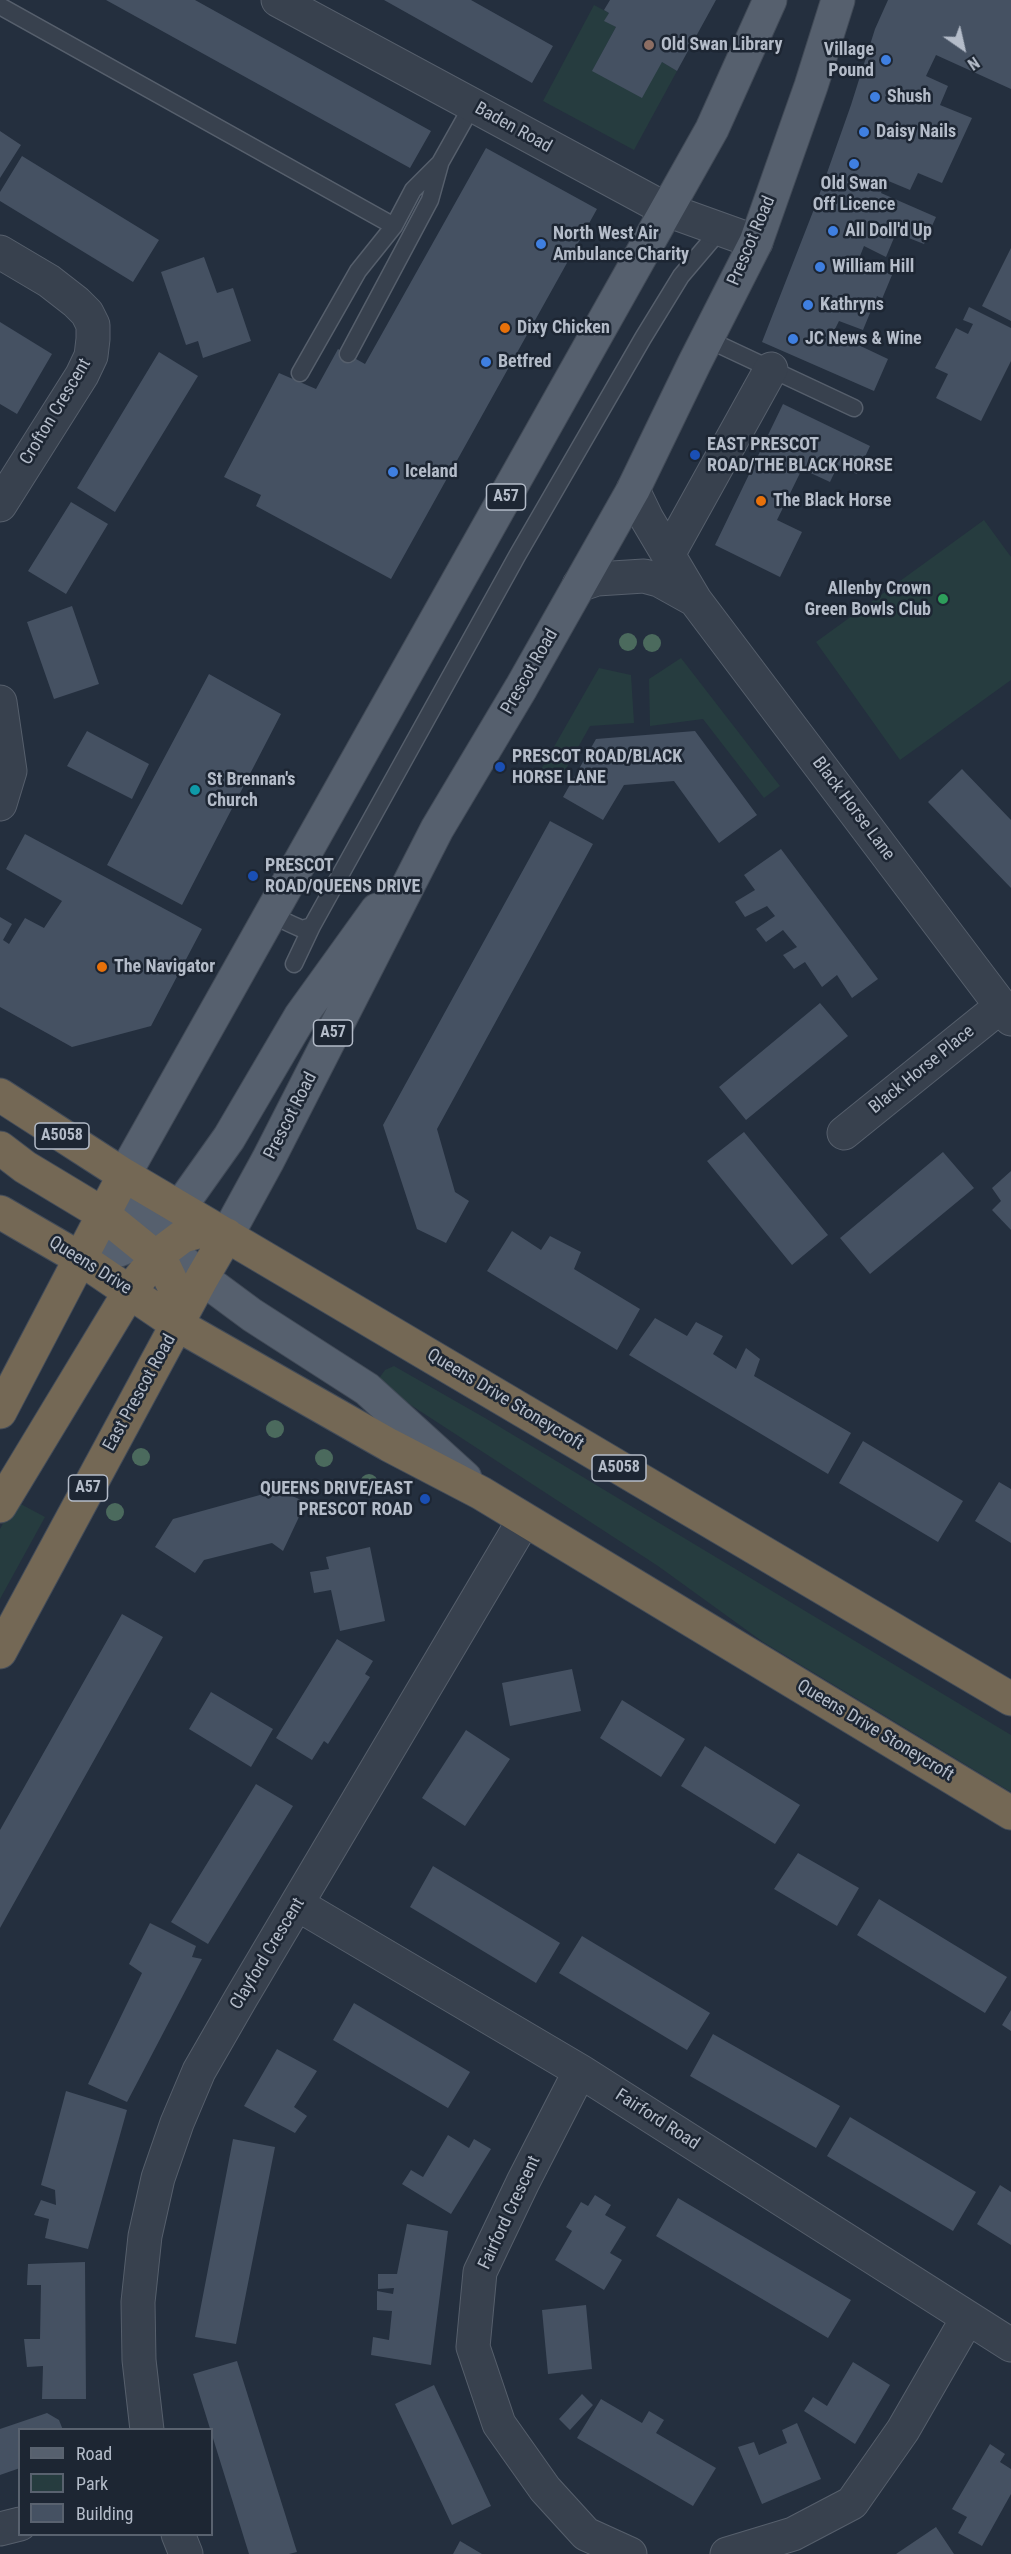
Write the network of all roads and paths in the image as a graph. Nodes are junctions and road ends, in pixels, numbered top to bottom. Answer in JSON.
{"nodes":[{"id":1,"x":278,"y":0,"type":"edge"},
{"id":2,"x":771,"y":0,"type":"edge"},
{"id":3,"x":838,"y":0,"type":"edge"},
{"id":4,"x":0,"y":6,"type":"edge"},
{"id":5,"x":472,"y":106,"type":"junction"},
{"id":6,"x":440,"y":163,"type":"junction"},
{"id":7,"x":667,"y":210,"type":"junction"},
{"id":8,"x":394,"y":226,"type":"junction"},
{"id":9,"x":720,"y":230,"type":"junction"},
{"id":10,"x":756,"y":242,"type":"junction"},
{"id":11,"x":0,"y":252,"type":"edge"},
{"id":12,"x":707,"y":339,"type":"junction"},
{"id":13,"x":348,"y":354,"type":"dead end"},
{"id":14,"x":771,"y":369,"type":"junction"},
{"id":15,"x":300,"y":373,"type":"dead end"},
{"id":16,"x":854,"y":408,"type":"dead end"},
{"id":17,"x":633,"y":490,"type":"junction"},
{"id":18,"x":0,"y":506,"type":"edge"},
{"id":19,"x":669,"y":553,"type":"junction"},
{"id":20,"x":579,"y":585,"type":"junction"},
{"id":21,"x":695,"y":600,"type":"junction"},
{"id":22,"x":0,"y":702,"type":"edge"},
{"id":23,"x":0,"y":804,"type":"edge"},
{"id":24,"x":437,"y":829,"type":"junction"},
{"id":25,"x":274,"y":909,"type":"junction"},
{"id":26,"x":312,"y":926,"type":"junction"},
{"id":27,"x":294,"y":964,"type":"dead end"},
{"id":28,"x":1005,"y":1013,"type":"edge"},
{"id":29,"x":0,"y":1095,"type":"edge"},
{"id":30,"x":844,"y":1133,"type":"dead end"},
{"id":31,"x":0,"y":1148,"type":"edge"},
{"id":32,"x":124,"y":1175,"type":"junction"},
{"id":33,"x":180,"y":1207,"type":"junction"},
{"id":34,"x":0,"y":1212,"type":"edge"},
{"id":35,"x":103,"y":1214,"type":"junction"},
{"id":36,"x":227,"y":1235,"type":"junction"},
{"id":37,"x":153,"y":1245,"type":"junction"},
{"id":38,"x":81,"y":1259,"type":"junction"},
{"id":39,"x":202,"y":1278,"type":"junction"},
{"id":40,"x":130,"y":1291,"type":"junction"},
{"id":41,"x":177,"y":1325,"type":"junction"},
{"id":42,"x":0,"y":1412,"type":"edge"},
{"id":43,"x":481,"y":1493,"type":"junction"},
{"id":44,"x":0,"y":1506,"type":"edge"},
{"id":45,"x":524,"y":1520,"type":"junction"},
{"id":46,"x":0,"y":1652,"type":"edge"},
{"id":47,"x":1011,"y":1700,"type":"edge"},
{"id":48,"x":1011,"y":1813,"type":"edge"},
{"id":49,"x":297,"y":1904,"type":"junction"},
{"id":50,"x":580,"y":2071,"type":"junction"},
{"id":51,"x":967,"y":2319,"type":"junction"},
{"id":52,"x":1011,"y":2345,"type":"edge"},
{"id":53,"x":147,"y":2428,"type":"edge"},
{"id":54,"x":18,"y":2524,"type":"edge"},
{"id":55,"x":0,"y":2529,"type":"edge"},
{"id":56,"x":178,"y":2536,"type":"edge"},
{"id":57,"x":580,"y":2544,"type":"edge"},
{"id":58,"x":186,"y":2554,"type":"edge"},
{"id":59,"x":630,"y":2554,"type":"edge"},
{"id":60,"x":727,"y":2554,"type":"edge"}],
"edges":[{"from":1,"to":5,"type":"street","name":"Baden Road"},
{"from":2,"to":7,"type":"main road","number":"A57"},
{"from":3,"to":10,"type":"main road","name":"Prescot Road","number":"A57"},
{"from":4,"to":8,"type":"lane"},
{"from":5,"to":6,"type":"lane"},
{"from":5,"to":7,"type":"street","name":"Baden Road"},
{"from":6,"to":8,"type":"lane"},
{"from":6,"to":13,"type":"lane"},
{"from":7,"to":9,"type":"street","name":"Baden Road"},
{"from":7,"to":25,"type":"main road","number":"A57"},
{"from":8,"to":15,"type":"lane"},
{"from":9,"to":10,"type":"street","name":"Baden Road"},
{"from":9,"to":26,"type":"lane"},
{"from":10,"to":12,"type":"main road","name":"Prescot Road","number":"A57"},
{"from":11,"to":18,"type":"street","name":"Crofton Crescent"},
{"from":12,"to":14,"type":"lane"},
{"from":12,"to":17,"type":"main road","name":"Prescot Road","number":"A57"},
{"from":14,"to":16,"type":"lane"},
{"from":14,"to":19,"type":"street"},
{"from":17,"to":19,"type":"street","name":"Black Horse Lane"},
{"from":17,"to":20,"type":"main road","name":"Prescot Road","number":"A57"},
{"from":19,"to":21,"type":"street","name":"Black Horse Lane"},
{"from":20,"to":21,"type":"street","name":"Black Horse Lane"},
{"from":20,"to":24,"type":"main road","name":"Prescot Road","number":"A57"},
{"from":21,"to":28,"type":"street","name":"Black Horse Lane"},
{"from":22,"to":23,"type":"street"},
{"from":24,"to":33,"type":"main road"},
{"from":24,"to":36,"type":"main road","name":"Prescot Road","number":"A57"},
{"from":25,"to":26,"type":"lane"},
{"from":25,"to":32,"type":"main road","number":"A57"},
{"from":26,"to":27,"type":"lane"},
{"from":28,"to":30,"type":"street","name":"Black Horse Place"},
{"from":29,"to":32,"type":"highway","number":"A5058"},
{"from":31,"to":35,"type":"highway"},
{"from":32,"to":33,"type":"highway","name":"Queens Drive Stoneycroft","number":"A5058"},
{"from":32,"to":35,"type":"highway","number":"A57"},
{"from":32,"to":37,"type":"main road"},
{"from":33,"to":36,"type":"highway","name":"Queens Drive Stoneycroft","number":"A5058"},
{"from":33,"to":37,"type":"main road"},
{"from":34,"to":38,"type":"highway","name":"Queens Drive"},
{"from":35,"to":37,"type":"highway"},
{"from":35,"to":38,"type":"highway","number":"A57"},
{"from":36,"to":37,"type":"highway"},
{"from":36,"to":39,"type":"highway","name":"Prescot Road","number":"A57"},
{"from":36,"to":47,"type":"highway","name":"Queens Drive Stoneycroft","number":"A5058"},
{"from":37,"to":38,"type":"main road"},
{"from":37,"to":39,"type":"main road"},
{"from":37,"to":40,"type":"highway"},
{"from":37,"to":41,"type":"highway"},
{"from":38,"to":40,"type":"highway","name":"Queens Drive"},
{"from":38,"to":42,"type":"highway","number":"A57"},
{"from":39,"to":41,"type":"highway","name":"Prescot Road","number":"A57"},
{"from":39,"to":43,"type":"main road"},
{"from":40,"to":41,"type":"highway","name":"Queens Drive"},
{"from":40,"to":44,"type":"highway"},
{"from":41,"to":43,"type":"highway","name":"Queens Drive Stoneycroft"},
{"from":41,"to":46,"type":"highway","name":"East Prescot Road","number":"A57"},
{"from":43,"to":45,"type":"highway","name":"Queens Drive Stoneycroft"},
{"from":45,"to":48,"type":"highway","name":"Queens Drive Stoneycroft"},
{"from":45,"to":49,"type":"street","name":"Clayford Crescent"},
{"from":49,"to":50,"type":"street","name":"Fairford Road"},
{"from":49,"to":53,"type":"street","name":"Clayford Crescent"},
{"from":50,"to":51,"type":"street","name":"Fairford Road"},
{"from":50,"to":57,"type":"street","name":"Fairford Crescent"},
{"from":51,"to":52,"type":"street","name":"Fairford Road"},
{"from":51,"to":60,"type":"street"},
{"from":54,"to":55,"type":"street"},
{"from":56,"to":58,"type":"street"},
{"from":57,"to":59,"type":"street","name":"Fairford Crescent"}]}
